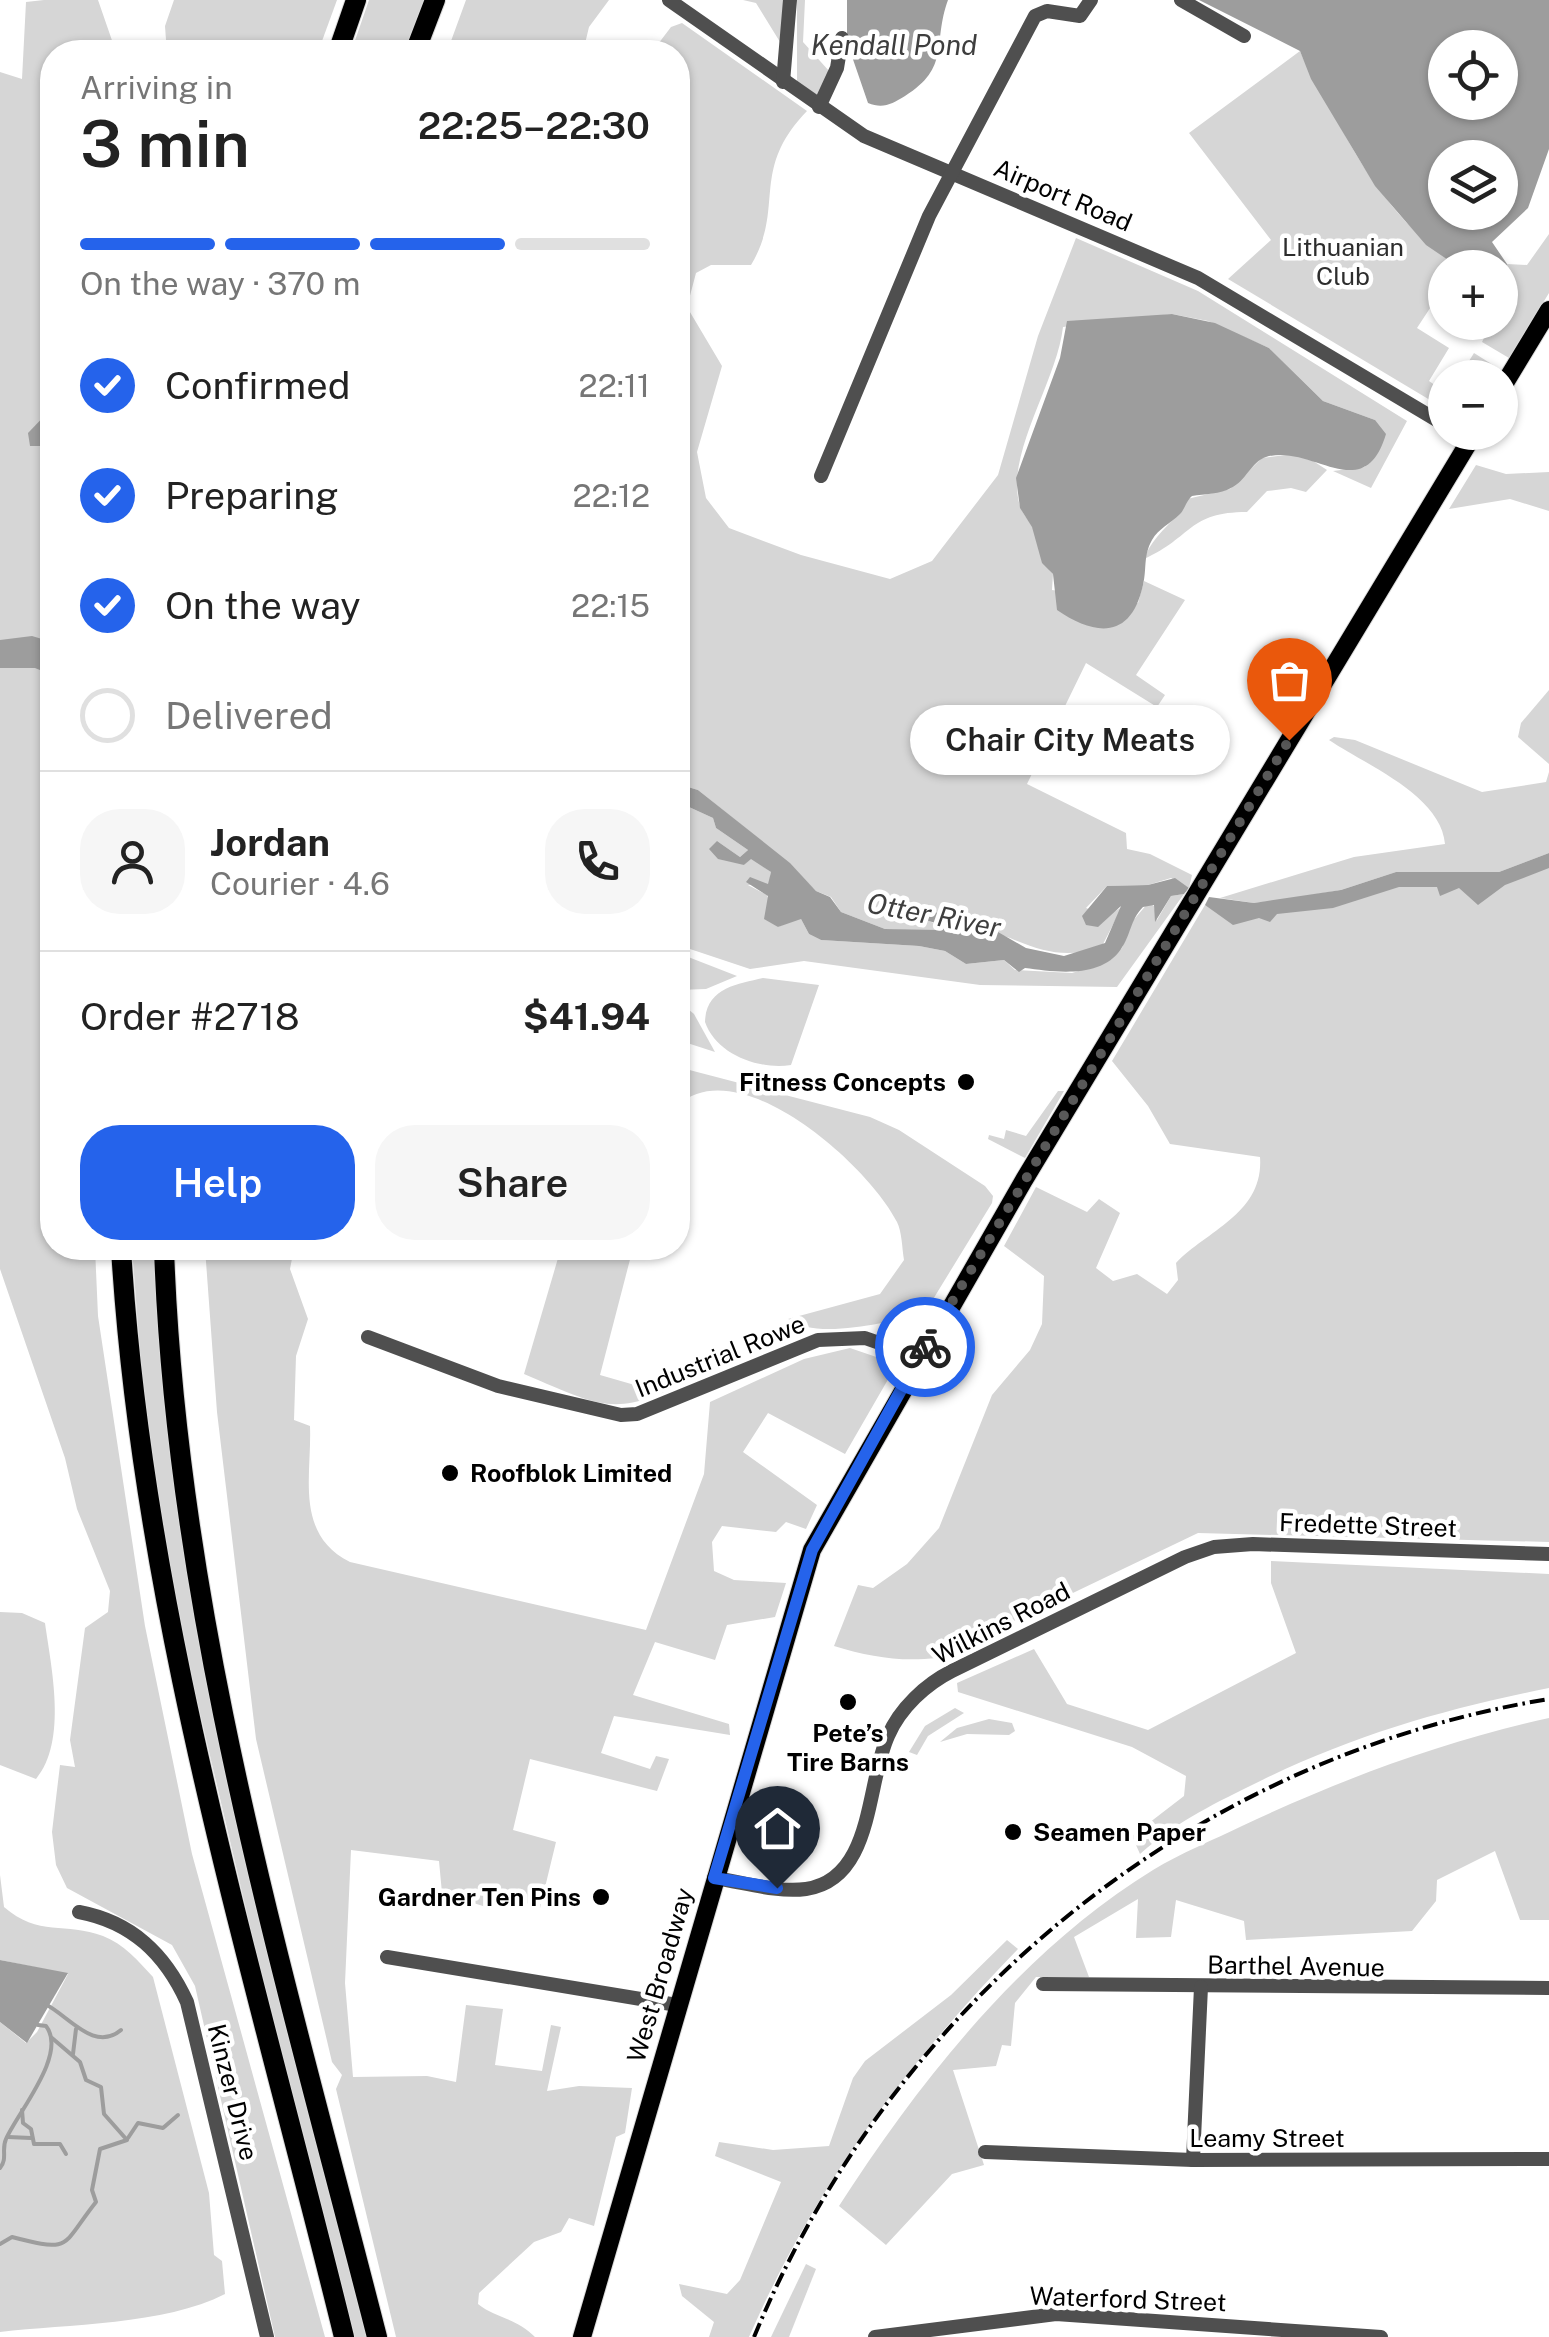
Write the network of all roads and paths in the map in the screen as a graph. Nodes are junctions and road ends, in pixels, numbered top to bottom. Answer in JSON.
{"nodes":[{"id":1,"x":356,"y":0,"type":"edge"},
{"id":2,"x":435,"y":0,"type":"edge"},
{"id":3,"x":669,"y":0,"type":"edge"},
{"id":4,"x":790,"y":0,"type":"edge"},
{"id":5,"x":1091,"y":0,"type":"edge"},
{"id":6,"x":1181,"y":0,"type":"edge"},
{"id":7,"x":1244,"y":36,"type":"dead end"},
{"id":8,"x":842,"y":38,"type":"dead end"},
{"id":9,"x":342,"y":40,"type":"edge"},
{"id":10,"x":420,"y":40,"type":"edge"},
{"id":11,"x":782,"y":82,"type":"junction"},
{"id":12,"x":819,"y":108,"type":"junction"},
{"id":13,"x":953,"y":173,"type":"junction"},
{"id":14,"x":1549,"y":310,"type":"edge"},
{"id":15,"x":1518,"y":362,"type":"edge"},
{"id":16,"x":1428,"y":415,"type":"edge"},
{"id":17,"x":1459,"y":450,"type":"edge"},
{"id":18,"x":820,"y":476,"type":"dead end"},
{"id":19,"x":122,"y":1260,"type":"edge"},
{"id":20,"x":165,"y":1260,"type":"edge"},
{"id":21,"x":368,"y":1337,"type":"dead end"},
{"id":22,"x":919,"y":1357,"type":"junction"},
{"id":23,"x":1549,"y":1554,"type":"edge"},
{"id":24,"x":1186,"y":1557,"type":"joint"},
{"id":25,"x":714,"y":1878,"type":"junction"},
{"id":26,"x":79,"y":1912,"type":"dead end"},
{"id":27,"x":387,"y":1957,"type":"dead end"},
{"id":28,"x":1043,"y":1984,"type":"dead end"},
{"id":29,"x":1201,"y":1987,"type":"junction"},
{"id":30,"x":1549,"y":1988,"type":"edge"},
{"id":31,"x":677,"y":2006,"type":"junction"},
{"id":32,"x":985,"y":2152,"type":"dead end"},
{"id":33,"x":1549,"y":2159,"type":"edge"},
{"id":34,"x":1193,"y":2160,"type":"junction"},
{"id":35,"x":267,"y":2337,"type":"edge"},
{"id":36,"x":344,"y":2337,"type":"edge"},
{"id":37,"x":378,"y":2337,"type":"edge"},
{"id":38,"x":582,"y":2337,"type":"edge"},
{"id":39,"x":875,"y":2337,"type":"edge"},
{"id":40,"x":1380,"y":2337,"type":"edge"}],
"edges":[{"from":1,"to":9,"type":"highway"},
{"from":2,"to":10,"type":"highway"},
{"from":3,"to":11,"type":"street","name":"Airport Road"},
{"from":4,"to":11,"type":"street"},
{"from":5,"to":13,"type":"street"},
{"from":6,"to":7,"type":"street"},
{"from":8,"to":12,"type":"street"},
{"from":11,"to":12,"type":"street","name":"Airport Road"},
{"from":12,"to":13,"type":"street","name":"Airport Road"},
{"from":13,"to":16,"type":"street","name":"Airport Road"},
{"from":13,"to":18,"type":"street"},
{"from":14,"to":15,"type":"main road"},
{"from":17,"to":22,"type":"main road","name":"West Broadway"},
{"from":19,"to":36,"type":"highway"},
{"from":20,"to":37,"type":"highway"},
{"from":21,"to":22,"type":"street","name":"Industrial Rowe"},
{"from":22,"to":25,"type":"main road","name":"West Broadway"},
{"from":23,"to":24,"type":"street","name":"Fredette Street"},
{"from":24,"to":25,"type":"street","name":"Wilkins Road"},
{"from":25,"to":31,"type":"main road","name":"West Broadway"},
{"from":26,"to":35,"type":"street","name":"Kinzer Drive"},
{"from":27,"to":31,"type":"street"},
{"from":28,"to":29,"type":"street","name":"Barthel Avenue"},
{"from":29,"to":30,"type":"street","name":"Barthel Avenue"},
{"from":29,"to":34,"type":"street"},
{"from":31,"to":38,"type":"main road","name":"West Broadway"},
{"from":32,"to":34,"type":"street","name":"Leamy Street"},
{"from":33,"to":34,"type":"street","name":"Leamy Street"},
{"from":39,"to":40,"type":"street","name":"Waterford Street"}]}
